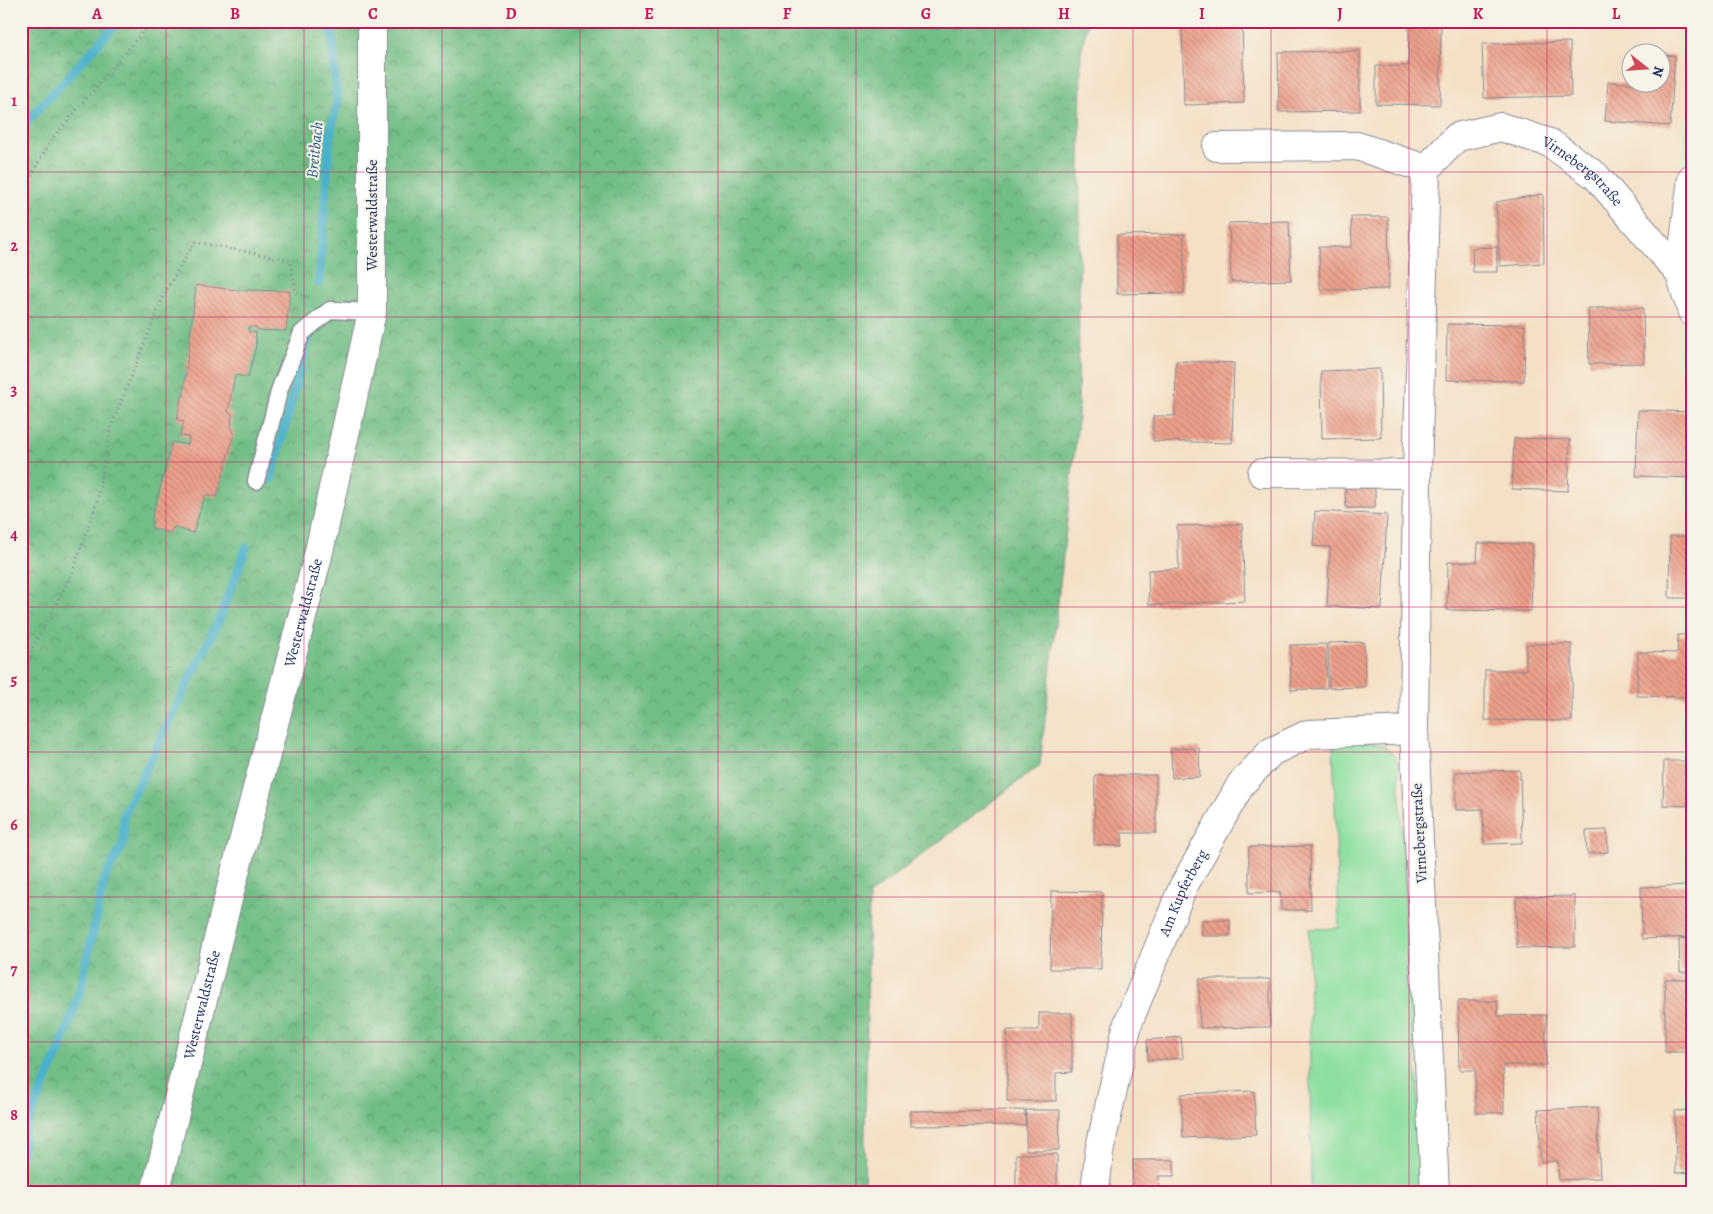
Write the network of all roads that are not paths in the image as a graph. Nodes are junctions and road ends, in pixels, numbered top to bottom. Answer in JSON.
{"nodes":[{"id":1,"x":372,"y":21,"type":"edge"},
{"id":2,"x":1217,"y":147,"type":"dead end"},
{"id":3,"x":1426,"y":169,"type":"junction"},
{"id":4,"x":1692,"y":178,"type":"edge"},
{"id":5,"x":1680,"y":274,"type":"junction"},
{"id":6,"x":372,"y":312,"type":"junction"},
{"id":7,"x":1692,"y":312,"type":"edge"},
{"id":8,"x":1262,"y":473,"type":"dead end"},
{"id":9,"x":1417,"y":474,"type":"junction"},
{"id":10,"x":256,"y":482,"type":"dead end"},
{"id":11,"x":1414,"y":730,"type":"junction"},
{"id":12,"x":155,"y":1193,"type":"edge"},
{"id":13,"x":1095,"y":1193,"type":"edge"},
{"id":14,"x":1435,"y":1193,"type":"edge"}],
"edges":[{"from":1,"to":6,"type":"street","name":"Westerwaldstraße"},
{"from":2,"to":3,"type":"street"},
{"from":3,"to":5,"type":"street","name":"Virnebergstraße"},
{"from":3,"to":9,"type":"street","name":"Virnebergstraße"},
{"from":4,"to":5,"type":"street"},
{"from":5,"to":7,"type":"street","name":"Virnebergstraße"},
{"from":6,"to":10,"type":"lane"},
{"from":6,"to":12,"type":"street","name":"Westerwaldstraße"},
{"from":8,"to":9,"type":"street"},
{"from":9,"to":11,"type":"street","name":"Virnebergstraße"},
{"from":11,"to":13,"type":"street","name":"Am Kupferberg"},
{"from":11,"to":14,"type":"street","name":"Virnebergstraße"}]}
